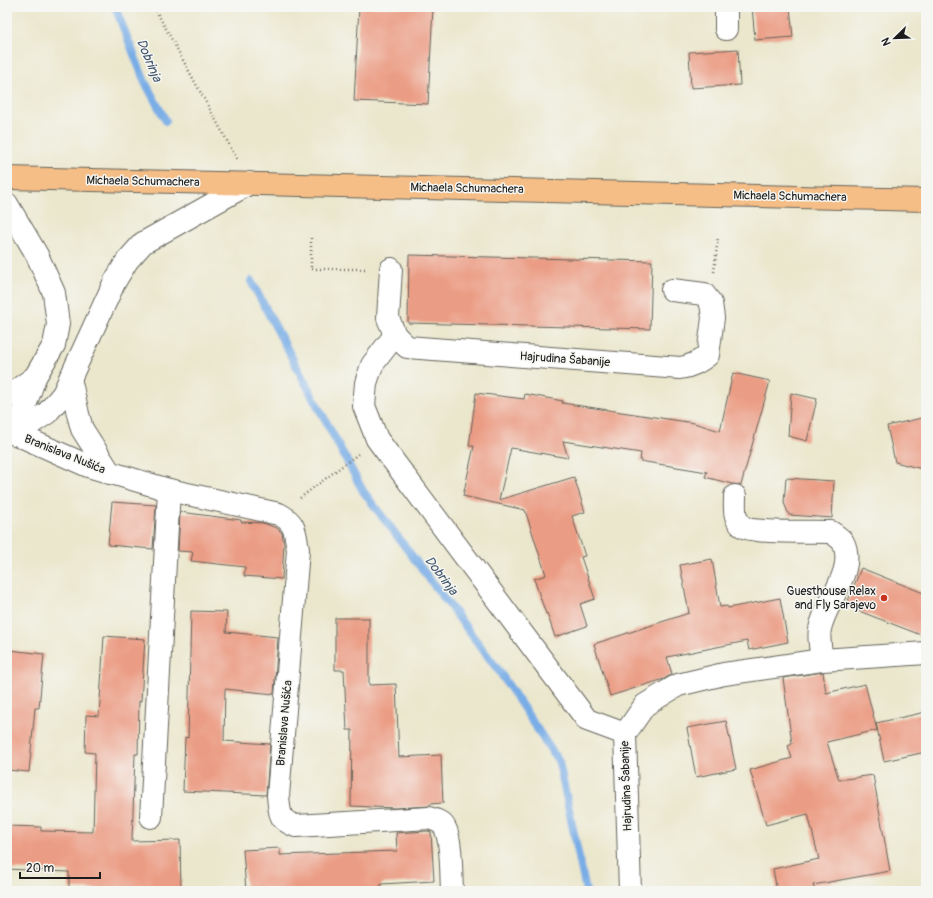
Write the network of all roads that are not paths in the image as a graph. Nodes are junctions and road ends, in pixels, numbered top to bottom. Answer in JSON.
{"nodes":[{"id":1,"x":726,"y":7,"type":"edge"},
{"id":2,"x":726,"y":29,"type":"dead end"},
{"id":3,"x":7,"y":178,"type":"edge"},
{"id":4,"x":250,"y":183,"type":"junction"},
{"id":5,"x":926,"y":200,"type":"edge"},
{"id":6,"x":7,"y":204,"type":"edge"},
{"id":7,"x":391,"y":269,"type":"road end"},
{"id":8,"x":672,"y":290,"type":"dead end"},
{"id":9,"x":395,"y":335,"type":"junction"},
{"id":10,"x":35,"y":377,"type":"junction"},
{"id":11,"x":70,"y":378,"type":"junction"},
{"id":12,"x":7,"y":397,"type":"edge"},
{"id":13,"x":11,"y":432,"type":"edge"},
{"id":14,"x":110,"y":472,"type":"junction"},
{"id":15,"x":170,"y":490,"type":"junction"},
{"id":16,"x":735,"y":496,"type":"dead end"},
{"id":17,"x":926,"y":653,"type":"edge"},
{"id":18,"x":822,"y":660,"type":"junction"},
{"id":19,"x":625,"y":734,"type":"junction"},
{"id":20,"x":151,"y":817,"type":"dead end"},
{"id":21,"x":452,"y":891,"type":"edge"},
{"id":22,"x":630,"y":891,"type":"edge"}],
"edges":[{"from":1,"to":2,"type":"street"},
{"from":3,"to":4,"type":"main road","name":"Michaela Schumachera"},
{"from":4,"to":5,"type":"main road","name":"Michaela Schumachera"},
{"from":4,"to":11,"type":"street"},
{"from":6,"to":10,"type":"street"},
{"from":7,"to":9,"type":"street"},
{"from":8,"to":9,"type":"street","name":"Hajrudina Šabanije"},
{"from":9,"to":19,"type":"street"},
{"from":10,"to":12,"type":"street"},
{"from":10,"to":13,"type":"street"},
{"from":11,"to":13,"type":"street"},
{"from":11,"to":14,"type":"street"},
{"from":13,"to":14,"type":"street","name":"Branislava Nušića"},
{"from":14,"to":15,"type":"street","name":"Branislava Nušića"},
{"from":15,"to":20,"type":"street"},
{"from":15,"to":21,"type":"street","name":"Branislava Nušića"},
{"from":16,"to":18,"type":"street"},
{"from":17,"to":18,"type":"street","name":"Hajrudina Šabanije"},
{"from":18,"to":19,"type":"street","name":"Hajrudina Šabanije"},
{"from":19,"to":22,"type":"street","name":"Hajrudina Šabanije"}]}
